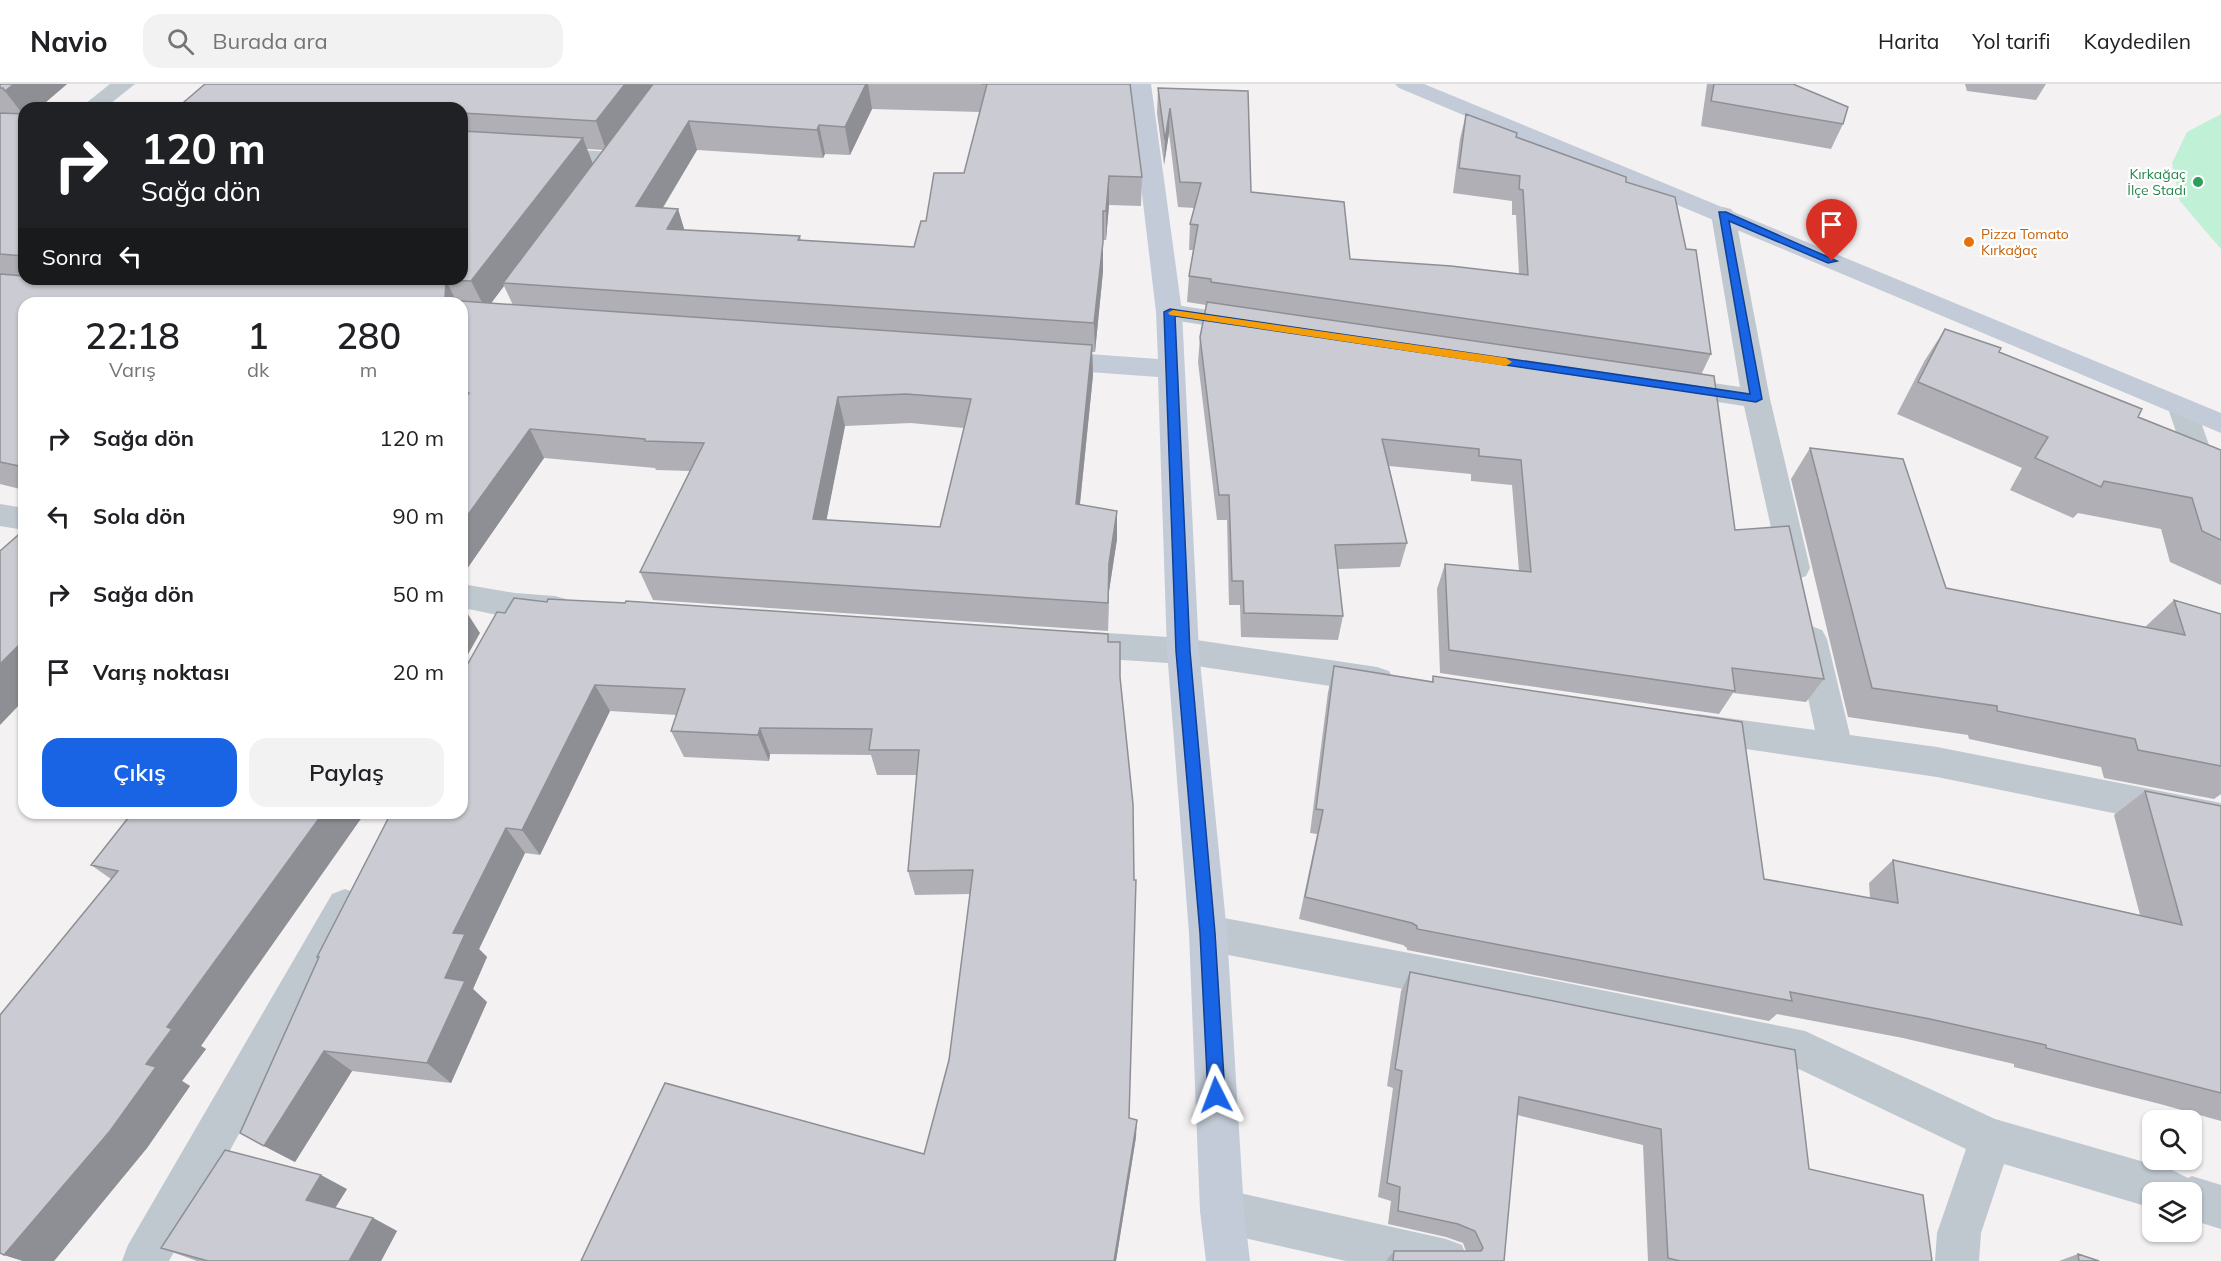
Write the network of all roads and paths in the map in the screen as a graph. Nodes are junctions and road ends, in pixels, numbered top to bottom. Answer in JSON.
{"nodes":[{"id":1,"x":124,"y":84,"type":"edge"},
{"id":2,"x":1140,"y":84,"type":"edge"},
{"id":3,"x":1406,"y":84,"type":"edge"},
{"id":4,"x":99,"y":102,"type":"edge"},
{"id":5,"x":468,"y":150,"type":"edge"},
{"id":6,"x":600,"y":178,"type":"edge"},
{"id":7,"x":1723,"y":214,"type":"junction"},
{"id":8,"x":1170,"y":312,"type":"junction"},
{"id":9,"x":1275,"y":328,"type":"edge"},
{"id":10,"x":1018,"y":358,"type":"edge"},
{"id":11,"x":1172,"y":369,"type":"junction"},
{"id":12,"x":1651,"y":383,"type":"edge"},
{"id":13,"x":1756,"y":399,"type":"junction"},
{"id":14,"x":2182,"y":408,"type":"junction"},
{"id":15,"x":2221,"y":424,"type":"edge"},
{"id":16,"x":0,"y":515,"type":"edge"},
{"id":17,"x":18,"y":518,"type":"edge"},
{"id":18,"x":2221,"y":521,"type":"edge"},
{"id":19,"x":468,"y":597,"type":"edge"},
{"id":20,"x":515,"y":605,"type":"junction"},
{"id":21,"x":587,"y":610,"type":"edge"},
{"id":22,"x":497,"y":636,"type":"edge"},
{"id":23,"x":1052,"y":642,"type":"edge"},
{"id":24,"x":1183,"y":651,"type":"junction"},
{"id":25,"x":1404,"y":684,"type":"edge"},
{"id":26,"x":1673,"y":724,"type":"edge"},
{"id":27,"x":1836,"y":748,"type":"junction"},
{"id":28,"x":2221,"y":819,"type":"edge"},
{"id":29,"x":362,"y":876,"type":"edge"},
{"id":30,"x":1208,"y":933,"type":"junction"},
{"id":31,"x":1991,"y":1139,"type":"junction"},
{"id":32,"x":2142,"y":1183,"type":"edge"},
{"id":33,"x":2202,"y":1201,"type":"edge"},
{"id":34,"x":2221,"y":1207,"type":"edge"},
{"id":35,"x":1222,"y":1211,"type":"junction"},
{"id":36,"x":144,"y":1261,"type":"edge"},
{"id":37,"x":1228,"y":1261,"type":"edge"},
{"id":38,"x":1446,"y":1261,"type":"edge"},
{"id":39,"x":1957,"y":1261,"type":"edge"}],
"edges":[{"from":1,"to":4,"type":"street"},
{"from":2,"to":8,"type":"main road"},
{"from":3,"to":7,"type":"main road"},
{"from":5,"to":6,"type":"street"},
{"from":7,"to":13,"type":"street"},
{"from":7,"to":14,"type":"main road"},
{"from":8,"to":9,"type":"street"},
{"from":8,"to":11,"type":"main road"},
{"from":10,"to":11,"type":"main road"},
{"from":11,"to":24,"type":"main road"},
{"from":12,"to":13,"type":"street"},
{"from":13,"to":27,"type":"street"},
{"from":14,"to":15,"type":"main road"},
{"from":14,"to":18,"type":"street"},
{"from":16,"to":17,"type":"street"},
{"from":19,"to":20,"type":"street"},
{"from":20,"to":21,"type":"street"},
{"from":20,"to":22,"type":"street"},
{"from":23,"to":24,"type":"street"},
{"from":24,"to":25,"type":"street"},
{"from":24,"to":30,"type":"main road"},
{"from":26,"to":27,"type":"street"},
{"from":27,"to":28,"type":"street"},
{"from":29,"to":36,"type":"street"},
{"from":30,"to":31,"type":"street"},
{"from":30,"to":35,"type":"main road"},
{"from":31,"to":32,"type":"street"},
{"from":31,"to":39,"type":"street"},
{"from":33,"to":34,"type":"street"},
{"from":35,"to":37,"type":"main road"},
{"from":35,"to":38,"type":"street"}]}
